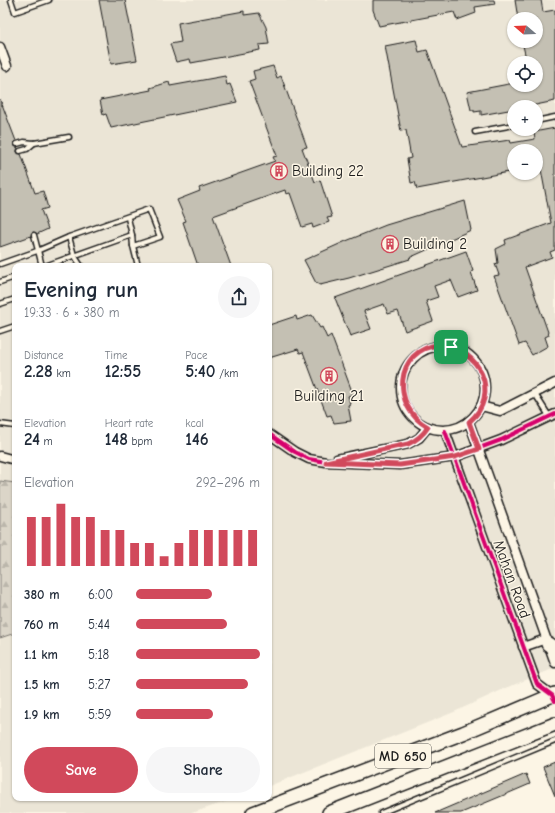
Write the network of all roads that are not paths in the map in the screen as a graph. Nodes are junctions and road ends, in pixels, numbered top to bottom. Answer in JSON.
{"nodes":[{"id":1,"x":11,"y":0,"type":"edge"},
{"id":2,"x":49,"y":0,"type":"edge"},
{"id":3,"x":0,"y":47,"type":"edge"},
{"id":4,"x":3,"y":67,"type":"edge"},
{"id":5,"x":555,"y":117,"type":"edge"},
{"id":6,"x":543,"y":120,"type":"edge"},
{"id":7,"x":507,"y":126,"type":"edge"},
{"id":8,"x":475,"y":132,"type":"dead end"},
{"id":9,"x":69,"y":137,"type":"dead end"},
{"id":10,"x":34,"y":143,"type":"junction"},
{"id":11,"x":17,"y":144,"type":"dead end"},
{"id":12,"x":20,"y":151,"type":"dead end"},
{"id":13,"x":128,"y":218,"type":"junction"},
{"id":14,"x":34,"y":235,"type":"dead end"},
{"id":15,"x":132,"y":235,"type":"junction"},
{"id":16,"x":69,"y":238,"type":"junction"},
{"id":17,"x":133,"y":246,"type":"junction"},
{"id":18,"x":37,"y":251,"type":"junction"},
{"id":19,"x":74,"y":256,"type":"junction"},
{"id":20,"x":42,"y":263,"type":"edge"},
{"id":21,"x":52,"y":263,"type":"edge"},
{"id":22,"x":79,"y":263,"type":"edge"},
{"id":23,"x":137,"y":263,"type":"edge"},
{"id":24,"x":0,"y":264,"type":"edge"},
{"id":25,"x":12,"y":278,"type":"edge"},
{"id":26,"x":0,"y":282,"type":"edge"},
{"id":27,"x":12,"y":300,"type":"edge"},
{"id":28,"x":0,"y":304,"type":"edge"},
{"id":29,"x":12,"y":327,"type":"edge"},
{"id":30,"x":0,"y":331,"type":"edge"},
{"id":31,"x":555,"y":382,"type":"edge"},
{"id":32,"x":534,"y":393,"type":"junction"},
{"id":33,"x":481,"y":406,"type":"junction"},
{"id":34,"x":552,"y":415,"type":"edge"},
{"id":35,"x":469,"y":422,"type":"junction"},
{"id":36,"x":0,"y":424,"type":"edge"},
{"id":37,"x":12,"y":426,"type":"edge"},
{"id":38,"x":428,"y":427,"type":"junction"},
{"id":39,"x":445,"y":431,"type":"junction"},
{"id":40,"x":272,"y":436,"type":"edge"},
{"id":41,"x":479,"y":449,"type":"junction"},
{"id":42,"x":0,"y":456,"type":"edge"},
{"id":43,"x":455,"y":457,"type":"junction"},
{"id":44,"x":12,"y":459,"type":"edge"},
{"id":45,"x":326,"y":462,"type":"junction"},
{"id":46,"x":550,"y":644,"type":"edge"},
{"id":47,"x":523,"y":647,"type":"junction"},
{"id":48,"x":555,"y":663,"type":"edge"},
{"id":49,"x":554,"y":692,"type":"edge"},
{"id":50,"x":555,"y":724,"type":"edge"},
{"id":51,"x":555,"y":741,"type":"edge"},
{"id":52,"x":253,"y":813,"type":"edge"},
{"id":53,"x":329,"y":813,"type":"edge"},
{"id":54,"x":381,"y":813,"type":"edge"}],
"edges":[{"from":1,"to":2,"type":"lane"},
{"from":3,"to":4,"type":"street"},
{"from":5,"to":6,"type":"lane"},
{"from":7,"to":8,"type":"lane"},
{"from":9,"to":10,"type":"lane"},
{"from":10,"to":11,"type":"lane"},
{"from":10,"to":12,"type":"lane"},
{"from":13,"to":15,"type":"lane"},
{"from":13,"to":16,"type":"lane"},
{"from":13,"to":17,"type":"lane"},
{"from":14,"to":18,"type":"lane"},
{"from":15,"to":17,"type":"lane"},
{"from":15,"to":19,"type":"lane"},
{"from":16,"to":18,"type":"lane"},
{"from":16,"to":19,"type":"lane"},
{"from":17,"to":23,"type":"lane"},
{"from":18,"to":20,"type":"lane"},
{"from":18,"to":24,"type":"lane"},
{"from":19,"to":21,"type":"lane"},
{"from":19,"to":22,"type":"lane"},
{"from":25,"to":26,"type":"lane"},
{"from":27,"to":28,"type":"lane"},
{"from":29,"to":30,"type":"lane"},
{"from":31,"to":32,"type":"street"},
{"from":32,"to":33,"type":"street"},
{"from":32,"to":34,"type":"lane"},
{"from":33,"to":35,"type":"street"},
{"from":33,"to":38,"type":"street"},
{"from":34,"to":41,"type":"street"},
{"from":35,"to":39,"type":"street"},
{"from":35,"to":41,"type":"street","name":"Mahan Road"},
{"from":36,"to":37,"type":"lane"},
{"from":38,"to":39,"type":"street"},
{"from":38,"to":45,"type":"street"},
{"from":39,"to":43,"type":"street","name":"Mahan Road"},
{"from":40,"to":45,"type":"street"},
{"from":41,"to":43,"type":"street"},
{"from":41,"to":46,"type":"street","name":"Mahan Road"},
{"from":42,"to":44,"type":"street"},
{"from":43,"to":45,"type":"street"},
{"from":43,"to":47,"type":"street","name":"Mahan Road"},
{"from":46,"to":47,"type":"street"},
{"from":46,"to":48,"type":"street","name":"Mahan Road"},
{"from":47,"to":49,"type":"street","name":"Mahan Road"},
{"from":49,"to":52,"type":"main road","number":"MD 650"},
{"from":50,"to":53,"type":"main road","number":"MD 650"},
{"from":51,"to":54,"type":"lane"}]}
